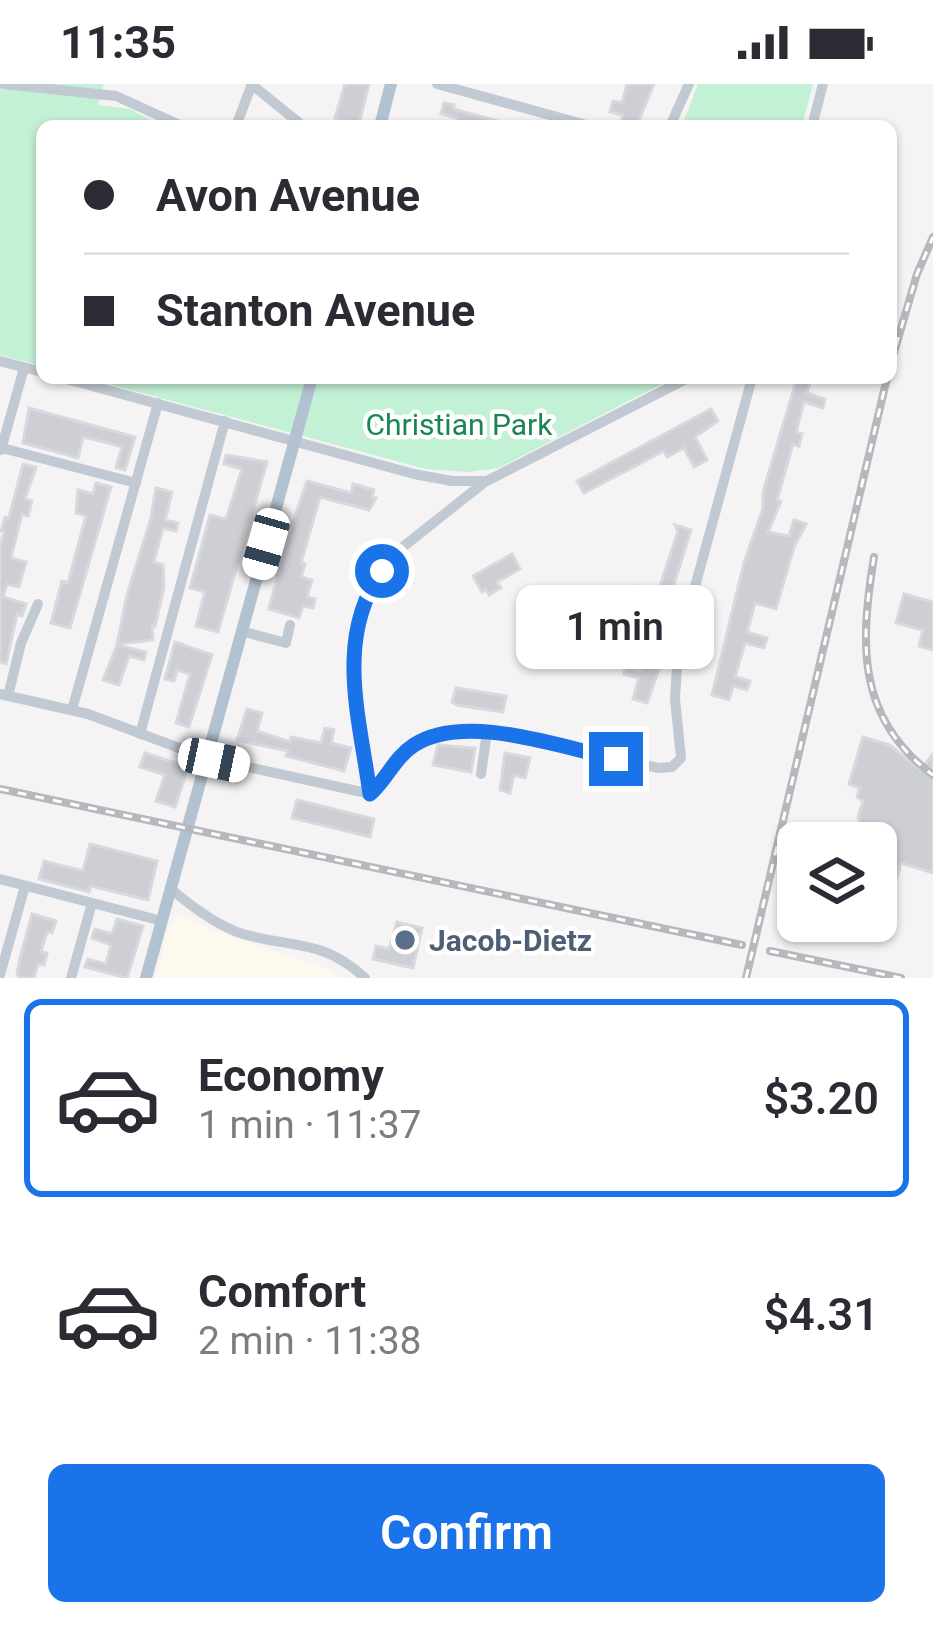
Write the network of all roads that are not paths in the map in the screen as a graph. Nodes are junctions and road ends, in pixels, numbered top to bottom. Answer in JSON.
{"nodes":[{"id":1,"x":4,"y":84,"type":"edge"},
{"id":2,"x":251,"y":84,"type":"edge"},
{"id":3,"x":392,"y":84,"type":"edge"},
{"id":4,"x":437,"y":84,"type":"edge"},
{"id":5,"x":689,"y":84,"type":"edge"},
{"id":6,"x":823,"y":84,"type":"edge"},
{"id":7,"x":40,"y":86,"type":"edge"},
{"id":8,"x":108,"y":89,"type":"edge"},
{"id":9,"x":171,"y":120,"type":"edge"},
{"id":10,"x":238,"y":120,"type":"edge"},
{"id":11,"x":296,"y":120,"type":"edge"},
{"id":12,"x":382,"y":120,"type":"edge"},
{"id":13,"x":568,"y":120,"type":"edge"},
{"id":14,"x":673,"y":120,"type":"edge"},
{"id":15,"x":814,"y":120,"type":"edge"},
{"id":16,"x":0,"y":361,"type":"edge"},
{"id":17,"x":24,"y":368,"type":"junction"},
{"id":18,"x":36,"y":371,"type":"edge"},
{"id":19,"x":86,"y":384,"type":"edge"},
{"id":20,"x":309,"y":384,"type":"edge"},
{"id":21,"x":676,"y":384,"type":"edge"},
{"id":22,"x":750,"y":384,"type":"edge"},
{"id":23,"x":158,"y":403,"type":"junction"},
{"id":24,"x":225,"y":421,"type":"junction"},
{"id":25,"x":295,"y":440,"type":"junction"},
{"id":26,"x":1,"y":451,"type":"edge"},
{"id":27,"x":487,"y":481,"type":"junction"},
{"id":28,"x":136,"y":483,"type":"junction"},
{"id":29,"x":38,"y":604,"type":"dead end"},
{"id":30,"x":290,"y":625,"type":"dead end"},
{"id":31,"x":242,"y":631,"type":"junction"},
{"id":32,"x":4,"y":695,"type":"edge"},
{"id":33,"x":72,"y":710,"type":"junction"},
{"id":34,"x":487,"y":732,"type":"junction"},
{"id":35,"x":140,"y":734,"type":"junction"},
{"id":36,"x":206,"y":758,"type":"junction"},
{"id":37,"x":481,"y":774,"type":"dead end"},
{"id":38,"x":370,"y":794,"type":"junction"},
{"id":39,"x":0,"y":879,"type":"edge"},
{"id":40,"x":25,"y":886,"type":"junction"},
{"id":41,"x":171,"y":889,"type":"junction"},
{"id":42,"x":92,"y":903,"type":"junction"},
{"id":43,"x":162,"y":921,"type":"junction"},
{"id":44,"x":0,"y":975,"type":"edge"},
{"id":45,"x":71,"y":978,"type":"edge"},
{"id":46,"x":146,"y":978,"type":"edge"},
{"id":47,"x":365,"y":978,"type":"edge"}],
"edges":[{"from":1,"to":7,"type":"street"},
{"from":2,"to":10,"type":"street"},
{"from":2,"to":11,"type":"street"},
{"from":3,"to":12,"type":"main road"},
{"from":4,"to":13,"type":"street"},
{"from":5,"to":14,"type":"street"},
{"from":6,"to":15,"type":"street"},
{"from":7,"to":8,"type":"street"},
{"from":8,"to":9,"type":"street"},
{"from":16,"to":17,"type":"street"},
{"from":17,"to":18,"type":"street"},
{"from":17,"to":26,"type":"street"},
{"from":19,"to":23,"type":"street"},
{"from":20,"to":25,"type":"main road"},
{"from":21,"to":27,"type":"street"},
{"from":22,"to":34,"type":"street"},
{"from":23,"to":24,"type":"street"},
{"from":23,"to":28,"type":"street"},
{"from":24,"to":25,"type":"street"},
{"from":24,"to":35,"type":"street"},
{"from":25,"to":27,"type":"street"},
{"from":25,"to":31,"type":"main road"},
{"from":26,"to":28,"type":"street"},
{"from":27,"to":38,"type":"street"},
{"from":28,"to":33,"type":"street"},
{"from":29,"to":32,"type":"street"},
{"from":30,"to":31,"type":"street"},
{"from":31,"to":36,"type":"main road"},
{"from":32,"to":33,"type":"street"},
{"from":33,"to":35,"type":"street"},
{"from":34,"to":37,"type":"street"},
{"from":34,"to":38,"type":"street"},
{"from":35,"to":36,"type":"street"},
{"from":36,"to":38,"type":"street"},
{"from":36,"to":41,"type":"main road"},
{"from":39,"to":40,"type":"street"},
{"from":40,"to":42,"type":"street"},
{"from":40,"to":44,"type":"street"},
{"from":41,"to":43,"type":"main road"},
{"from":41,"to":47,"type":"street"},
{"from":42,"to":43,"type":"street"},
{"from":42,"to":45,"type":"street"},
{"from":43,"to":46,"type":"main road"}]}
